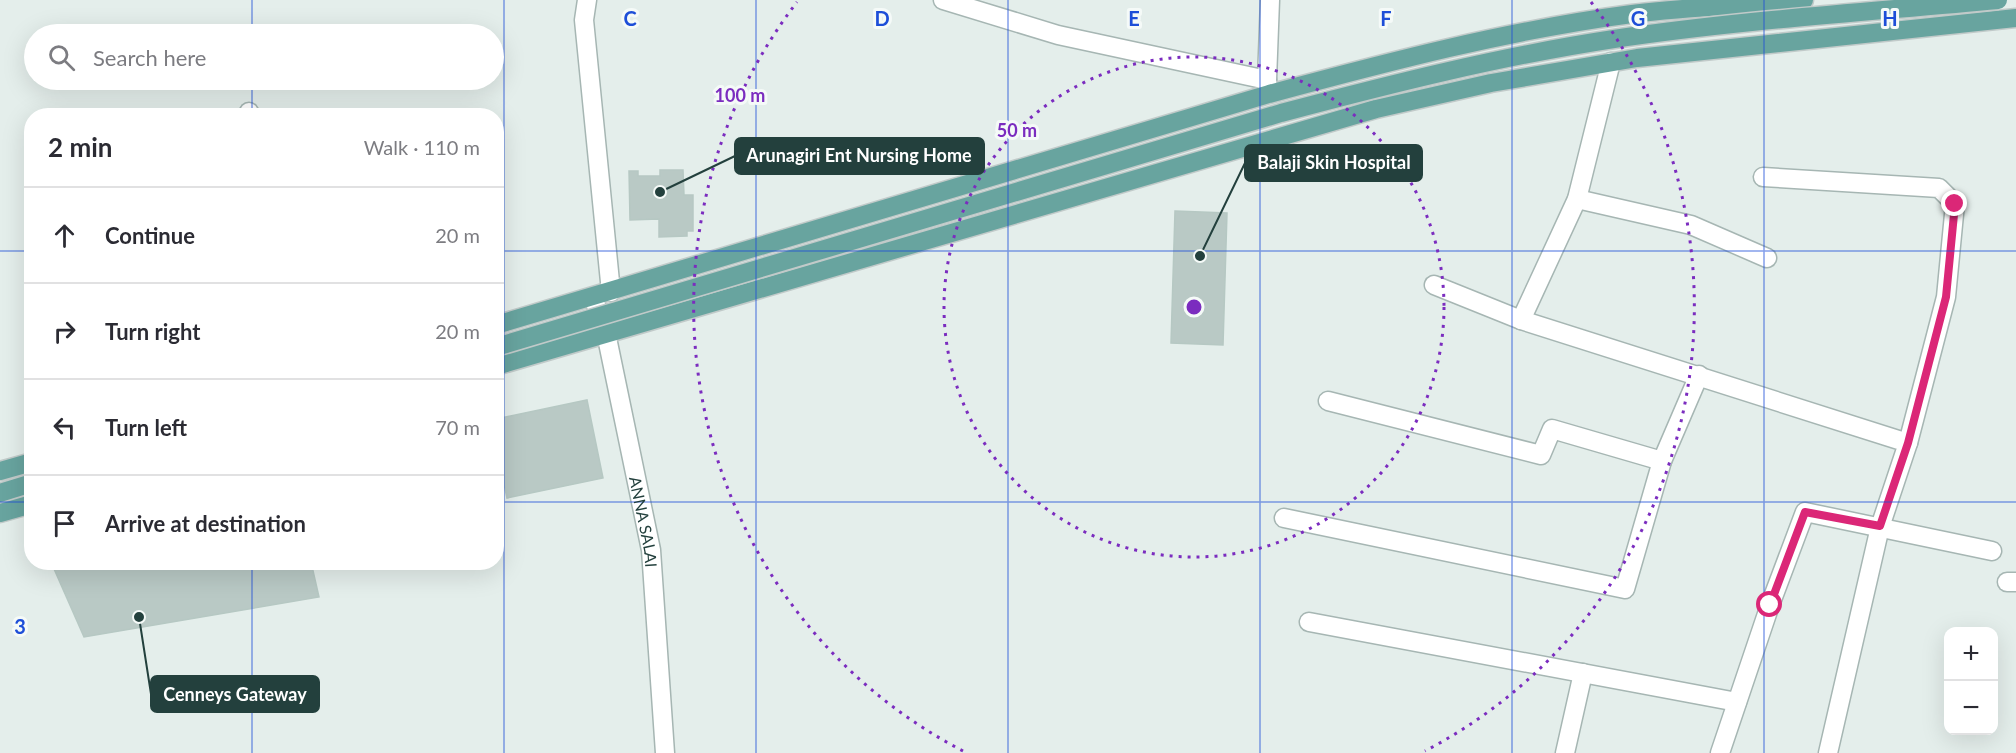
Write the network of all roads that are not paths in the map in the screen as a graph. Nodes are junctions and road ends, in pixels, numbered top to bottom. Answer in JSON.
{"nodes":[{"id":1,"x":587,"y":0,"type":"edge"},
{"id":2,"x":943,"y":0,"type":"edge"},
{"id":3,"x":1270,"y":0,"type":"edge"},
{"id":4,"x":1804,"y":0,"type":"edge"},
{"id":5,"x":1998,"y":0,"type":"edge"},
{"id":6,"x":1633,"y":7,"type":"edge"},
{"id":7,"x":2016,"y":18,"type":"edge"},
{"id":8,"x":1637,"y":58,"type":"junction"},
{"id":9,"x":1611,"y":62,"type":"junction"},
{"id":10,"x":1268,"y":87,"type":"junction"},
{"id":11,"x":1763,"y":177,"type":"dead end"},
{"id":12,"x":1577,"y":199,"type":"junction"},
{"id":13,"x":1767,"y":258,"type":"dead end"},
{"id":14,"x":1434,"y":285,"type":"dead end"},
{"id":15,"x":611,"y":292,"type":"junction"},
{"id":16,"x":593,"y":297,"type":"junction"},
{"id":17,"x":1521,"y":320,"type":"junction"},
{"id":18,"x":504,"y":323,"type":"edge"},
{"id":19,"x":606,"y":333,"type":"junction"},
{"id":20,"x":504,"y":345,"type":"edge"},
{"id":21,"x":504,"y":364,"type":"edge"},
{"id":22,"x":1700,"y":375,"type":"junction"},
{"id":23,"x":1328,"y":401,"type":"dead end"},
{"id":24,"x":1908,"y":443,"type":"junction"},
{"id":25,"x":1662,"y":461,"type":"junction"},
{"id":26,"x":24,"y":464,"type":"edge"},
{"id":27,"x":0,"y":471,"type":"edge"},
{"id":28,"x":24,"y":486,"type":"edge"},
{"id":29,"x":0,"y":493,"type":"edge"},
{"id":30,"x":24,"y":506,"type":"edge"},
{"id":31,"x":0,"y":513,"type":"edge"},
{"id":32,"x":1284,"y":518,"type":"dead end"},
{"id":33,"x":1880,"y":526,"type":"junction"},
{"id":34,"x":1992,"y":551,"type":"dead end"},
{"id":35,"x":1309,"y":622,"type":"dead end"},
{"id":36,"x":1583,"y":673,"type":"junction"},
{"id":37,"x":1737,"y":702,"type":"junction"},
{"id":38,"x":665,"y":753,"type":"edge"},
{"id":39,"x":1565,"y":753,"type":"edge"},
{"id":40,"x":1720,"y":753,"type":"edge"},
{"id":41,"x":1828,"y":753,"type":"edge"}],
"edges":[{"from":1,"to":15,"type":"street"},
{"from":2,"to":10,"type":"street"},
{"from":3,"to":10,"type":"street"},
{"from":4,"to":6,"type":"main road"},
{"from":5,"to":20,"type":"main road","bridge":true},
{"from":6,"to":8,"type":"main road"},
{"from":6,"to":10,"type":"main road"},
{"from":7,"to":8,"type":"main road"},
{"from":8,"to":9,"type":"main road"},
{"from":9,"to":12,"type":"street"},
{"from":9,"to":19,"type":"main road"},
{"from":10,"to":15,"type":"main road"},
{"from":11,"to":24,"type":"street"},
{"from":12,"to":13,"type":"street"},
{"from":12,"to":17,"type":"street"},
{"from":14,"to":17,"type":"street"},
{"from":15,"to":16,"type":"main road"},
{"from":16,"to":18,"type":"main road"},
{"from":16,"to":19,"type":"street","name":"ANNA SALAI"},
{"from":17,"to":22,"type":"street"},
{"from":19,"to":21,"type":"main road"},
{"from":19,"to":38,"type":"street","name":"ANNA SALAI"},
{"from":22,"to":24,"type":"street"},
{"from":22,"to":25,"type":"street"},
{"from":23,"to":25,"type":"street"},
{"from":24,"to":33,"type":"street"},
{"from":25,"to":32,"type":"street"},
{"from":26,"to":27,"type":"main road"},
{"from":28,"to":29,"type":"main road"},
{"from":30,"to":31,"type":"main road"},
{"from":33,"to":34,"type":"street"},
{"from":33,"to":37,"type":"street"},
{"from":33,"to":41,"type":"street"},
{"from":35,"to":36,"type":"street"},
{"from":36,"to":37,"type":"street"},
{"from":36,"to":39,"type":"street"},
{"from":37,"to":40,"type":"street"}]}
